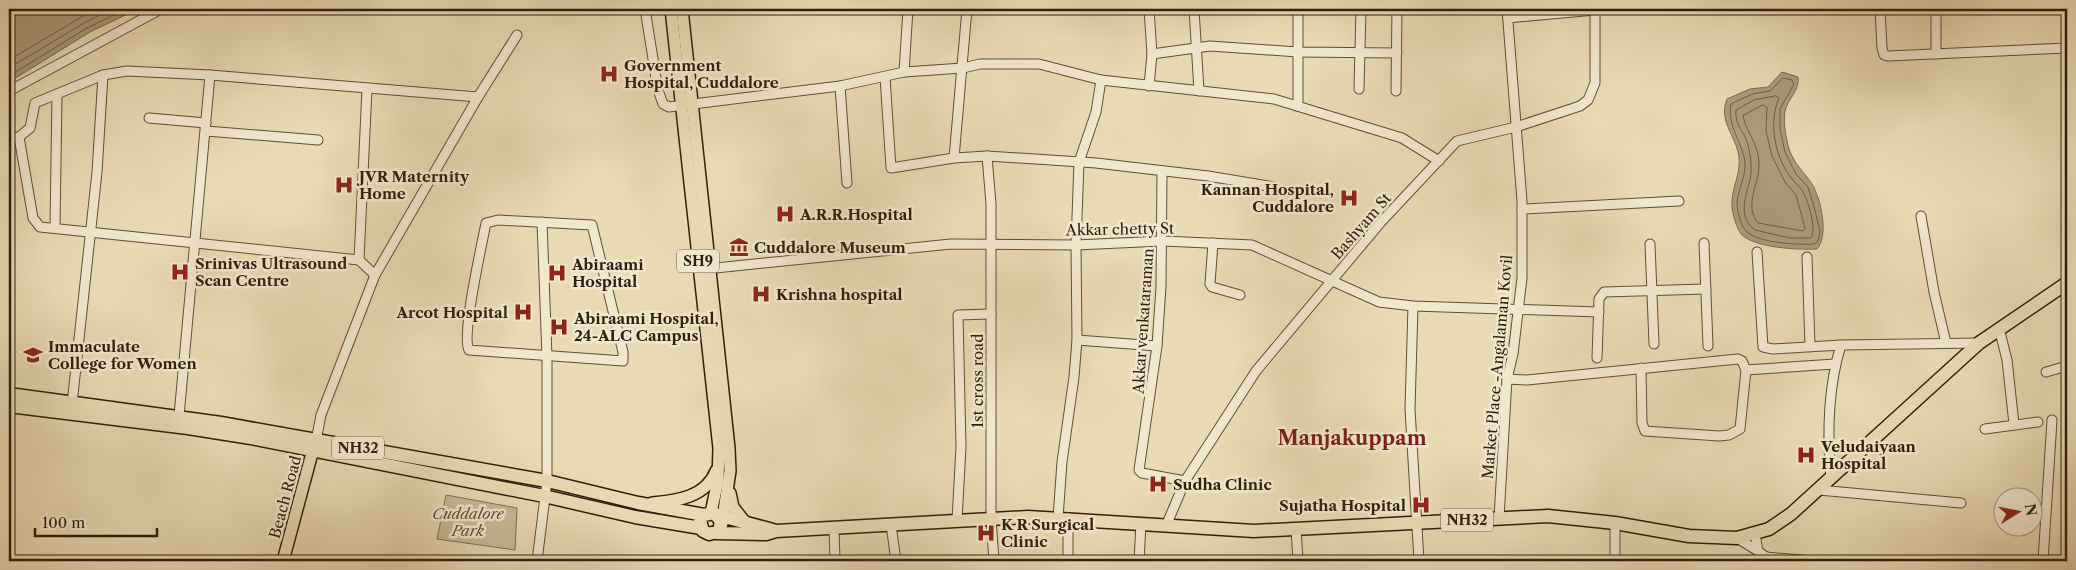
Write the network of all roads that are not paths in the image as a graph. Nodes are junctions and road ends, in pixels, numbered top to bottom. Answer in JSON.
{"nodes":[{"id":1,"x":161,"y":9,"type":"edge"},
{"id":2,"x":645,"y":9,"type":"edge"},
{"id":3,"x":671,"y":9,"type":"edge"},
{"id":4,"x":682,"y":9,"type":"edge"},
{"id":5,"x":908,"y":9,"type":"edge"},
{"id":6,"x":967,"y":9,"type":"edge"},
{"id":7,"x":1149,"y":9,"type":"edge"},
{"id":8,"x":1194,"y":9,"type":"edge"},
{"id":9,"x":1298,"y":9,"type":"edge"},
{"id":10,"x":1361,"y":9,"type":"edge"},
{"id":11,"x":1397,"y":9,"type":"edge"},
{"id":12,"x":1595,"y":9,"type":"edge"},
{"id":13,"x":1880,"y":9,"type":"edge"},
{"id":14,"x":1936,"y":9,"type":"edge"},
{"id":15,"x":1508,"y":13,"type":"edge"},
{"id":16,"x":517,"y":35,"type":"dead end"},
{"id":17,"x":2067,"y":48,"type":"edge"},
{"id":18,"x":1197,"y":49,"type":"junction"},
{"id":19,"x":1298,"y":52,"type":"junction"},
{"id":20,"x":1360,"y":52,"type":"junction"},
{"id":21,"x":1397,"y":53,"type":"junction"},
{"id":22,"x":1152,"y":54,"type":"junction"},
{"id":23,"x":1936,"y":54,"type":"junction"},
{"id":24,"x":963,"y":68,"type":"junction"},
{"id":25,"x":904,"y":72,"type":"junction"},
{"id":26,"x":102,"y":75,"type":"junction"},
{"id":27,"x":210,"y":75,"type":"junction"},
{"id":28,"x":886,"y":77,"type":"junction"},
{"id":29,"x":1101,"y":80,"type":"junction"},
{"id":30,"x":840,"y":86,"type":"junction"},
{"id":31,"x":1149,"y":86,"type":"junction"},
{"id":32,"x":367,"y":89,"type":"junction"},
{"id":33,"x":1359,"y":89,"type":"dead end"},
{"id":34,"x":9,"y":91,"type":"edge"},
{"id":35,"x":1200,"y":91,"type":"junction"},
{"id":36,"x":1396,"y":91,"type":"dead end"},
{"id":37,"x":57,"y":94,"type":"junction"},
{"id":38,"x":478,"y":97,"type":"junction"},
{"id":39,"x":687,"y":105,"type":"junction"},
{"id":40,"x":1298,"y":106,"type":"junction"},
{"id":41,"x":149,"y":118,"type":"dead end"},
{"id":42,"x":206,"y":127,"type":"junction"},
{"id":43,"x":1516,"y":127,"type":"junction"},
{"id":44,"x":19,"y":137,"type":"junction"},
{"id":45,"x":9,"y":139,"type":"edge"},
{"id":46,"x":318,"y":140,"type":"dead end"},
{"id":47,"x":987,"y":156,"type":"junction"},
{"id":48,"x":954,"y":158,"type":"junction"},
{"id":49,"x":1439,"y":161,"type":"junction"},
{"id":50,"x":1079,"y":162,"type":"junction"},
{"id":51,"x":1162,"y":170,"type":"junction"},
{"id":52,"x":847,"y":183,"type":"dead end"},
{"id":53,"x":1274,"y":187,"type":"dead end"},
{"id":54,"x":1679,"y":201,"type":"dead end"},
{"id":55,"x":1522,"y":209,"type":"junction"},
{"id":56,"x":1921,"y":216,"type":"dead end"},
{"id":57,"x":542,"y":222,"type":"junction"},
{"id":58,"x":54,"y":227,"type":"junction"},
{"id":59,"x":91,"y":230,"type":"junction"},
{"id":60,"x":1162,"y":241,"type":"junction"},
{"id":61,"x":1213,"y":243,"type":"junction"},
{"id":62,"x":1704,"y":243,"type":"dead end"},
{"id":63,"x":193,"y":244,"type":"junction"},
{"id":64,"x":991,"y":244,"type":"junction"},
{"id":65,"x":1650,"y":244,"type":"dead end"},
{"id":66,"x":1076,"y":245,"type":"junction"},
{"id":67,"x":1757,"y":252,"type":"dead end"},
{"id":68,"x":1806,"y":257,"type":"dead end"},
{"id":69,"x":359,"y":260,"type":"junction"},
{"id":70,"x":704,"y":269,"type":"junction"},
{"id":71,"x":375,"y":275,"type":"junction"},
{"id":72,"x":1331,"y":282,"type":"junction"},
{"id":73,"x":2067,"y":283,"type":"edge"},
{"id":74,"x":1706,"y":289,"type":"junction"},
{"id":75,"x":1652,"y":290,"type":"junction"},
{"id":76,"x":1240,"y":295,"type":"dead end"},
{"id":77,"x":1413,"y":306,"type":"junction"},
{"id":78,"x":1520,"y":308,"type":"junction"},
{"id":79,"x":1599,"y":312,"type":"junction"},
{"id":80,"x":991,"y":314,"type":"junction"},
{"id":81,"x":1999,"y":328,"type":"junction"},
{"id":82,"x":1077,"y":340,"type":"junction"},
{"id":83,"x":1979,"y":343,"type":"junction"},
{"id":84,"x":1654,"y":344,"type":"dead end"},
{"id":85,"x":1946,"y":344,"type":"junction"},
{"id":86,"x":1841,"y":345,"type":"junction"},
{"id":87,"x":1157,"y":346,"type":"junction"},
{"id":88,"x":1708,"y":346,"type":"dead end"},
{"id":89,"x":1810,"y":346,"type":"junction"},
{"id":90,"x":547,"y":357,"type":"junction"},
{"id":91,"x":1597,"y":358,"type":"dead end"},
{"id":92,"x":1835,"y":364,"type":"junction"},
{"id":93,"x":2067,"y":366,"type":"edge"},
{"id":94,"x":1641,"y":368,"type":"junction"},
{"id":95,"x":1746,"y":370,"type":"junction"},
{"id":96,"x":2046,"y":372,"type":"dead end"},
{"id":97,"x":1507,"y":379,"type":"junction"},
{"id":98,"x":9,"y":394,"type":"edge"},
{"id":99,"x":72,"y":404,"type":"junction"},
{"id":100,"x":9,"y":406,"type":"edge"},
{"id":101,"x":178,"y":416,"type":"junction"},
{"id":102,"x":2052,"y":420,"type":"dead end"},
{"id":103,"x":2038,"y":422,"type":"dead end"},
{"id":104,"x":2014,"y":424,"type":"junction"},
{"id":105,"x":1985,"y":429,"type":"dead end"},
{"id":106,"x":314,"y":446,"type":"junction"},
{"id":107,"x":718,"y":466,"type":"junction"},
{"id":108,"x":730,"y":471,"type":"junction"},
{"id":109,"x":1831,"y":479,"type":"junction"},
{"id":110,"x":547,"y":481,"type":"junction"},
{"id":111,"x":1185,"y":481,"type":"junction"},
{"id":112,"x":1819,"y":490,"type":"junction"},
{"id":113,"x":544,"y":496,"type":"junction"},
{"id":114,"x":638,"y":503,"type":"junction"},
{"id":115,"x":1961,"y":503,"type":"dead end"},
{"id":116,"x":991,"y":518,"type":"junction"},
{"id":117,"x":1063,"y":518,"type":"junction"},
{"id":118,"x":1499,"y":518,"type":"junction"},
{"id":119,"x":716,"y":520,"type":"junction"},
{"id":120,"x":957,"y":520,"type":"junction"},
{"id":121,"x":744,"y":521,"type":"junction"},
{"id":122,"x":1615,"y":523,"type":"junction"},
{"id":123,"x":1141,"y":524,"type":"junction"},
{"id":124,"x":1416,"y":524,"type":"junction"},
{"id":125,"x":890,"y":525,"type":"junction"},
{"id":126,"x":1166,"y":526,"type":"junction"},
{"id":127,"x":834,"y":528,"type":"junction"},
{"id":128,"x":1296,"y":529,"type":"junction"},
{"id":129,"x":776,"y":531,"type":"junction"},
{"id":130,"x":1755,"y":534,"type":"junction"},
{"id":131,"x":1737,"y":538,"type":"junction"},
{"id":132,"x":1763,"y":556,"type":"edge"},
{"id":133,"x":283,"y":561,"type":"edge"},
{"id":134,"x":537,"y":561,"type":"edge"},
{"id":135,"x":835,"y":561,"type":"edge"},
{"id":136,"x":896,"y":561,"type":"edge"},
{"id":137,"x":994,"y":561,"type":"edge"},
{"id":138,"x":1068,"y":561,"type":"edge"},
{"id":139,"x":1139,"y":561,"type":"edge"},
{"id":140,"x":1298,"y":561,"type":"edge"},
{"id":141,"x":1419,"y":561,"type":"edge"},
{"id":142,"x":1615,"y":561,"type":"edge"},
{"id":143,"x":1812,"y":561,"type":"edge"},
{"id":144,"x":2042,"y":561,"type":"edge"}],
"edges":[{"from":1,"to":34,"type":"street"},
{"from":2,"to":39,"type":"street"},
{"from":3,"to":39,"type":"main road","number":"SH9"},
{"from":4,"to":39,"type":"main road","number":"SH9"},
{"from":5,"to":25,"type":"street"},
{"from":6,"to":24,"type":"street"},
{"from":7,"to":22,"type":"street"},
{"from":8,"to":18,"type":"street"},
{"from":9,"to":19,"type":"street"},
{"from":10,"to":20,"type":"street"},
{"from":11,"to":21,"type":"street"},
{"from":12,"to":15,"type":"street"},
{"from":12,"to":43,"type":"street","name":"Bashyam St"},
{"from":13,"to":23,"type":"street"},
{"from":14,"to":23,"type":"street"},
{"from":15,"to":43,"type":"street","name":"Market Place -Angalaman Kovil"},
{"from":16,"to":38,"type":"street"},
{"from":17,"to":23,"type":"street"},
{"from":18,"to":19,"type":"street"},
{"from":18,"to":22,"type":"street"},
{"from":18,"to":35,"type":"street"},
{"from":19,"to":20,"type":"street"},
{"from":19,"to":40,"type":"street"},
{"from":20,"to":21,"type":"street"},
{"from":20,"to":33,"type":"street"},
{"from":21,"to":36,"type":"street"},
{"from":22,"to":31,"type":"street"},
{"from":24,"to":25,"type":"street"},
{"from":24,"to":29,"type":"street"},
{"from":24,"to":48,"type":"street"},
{"from":25,"to":28,"type":"street"},
{"from":26,"to":27,"type":"street"},
{"from":26,"to":37,"type":"street"},
{"from":26,"to":59,"type":"street"},
{"from":27,"to":32,"type":"street"},
{"from":27,"to":42,"type":"street"},
{"from":28,"to":30,"type":"street"},
{"from":28,"to":48,"type":"street"},
{"from":29,"to":31,"type":"street"},
{"from":29,"to":50,"type":"street"},
{"from":30,"to":39,"type":"street"},
{"from":30,"to":52,"type":"street"},
{"from":31,"to":35,"type":"street"},
{"from":32,"to":38,"type":"street"},
{"from":32,"to":69,"type":"street"},
{"from":35,"to":40,"type":"street"},
{"from":37,"to":44,"type":"street"},
{"from":37,"to":58,"type":"street"},
{"from":38,"to":71,"type":"street"},
{"from":39,"to":70,"type":"main road","number":"SH9"},
{"from":40,"to":49,"type":"street"},
{"from":41,"to":42,"type":"street"},
{"from":42,"to":46,"type":"street"},
{"from":42,"to":63,"type":"street"},
{"from":43,"to":49,"type":"street","name":"Bashyam St"},
{"from":43,"to":55,"type":"street","name":"Market Place -Angalaman Kovil"},
{"from":44,"to":45,"type":"street"},
{"from":44,"to":58,"type":"street"},
{"from":47,"to":48,"type":"street"},
{"from":47,"to":50,"type":"street"},
{"from":47,"to":64,"type":"street","name":"1st cross road"},
{"from":49,"to":72,"type":"street","name":"Bashyam St"},
{"from":50,"to":51,"type":"street"},
{"from":50,"to":66,"type":"street"},
{"from":51,"to":53,"type":"street"},
{"from":51,"to":60,"type":"street","name":"Akkar venkataraman"},
{"from":54,"to":55,"type":"street"},
{"from":55,"to":78,"type":"street","name":"Market Place -Angalaman Kovil"},
{"from":56,"to":85,"type":"street"},
{"from":57,"to":90,"type":"street"},
{"from":57,"to":90,"type":"street"},
{"from":57,"to":90,"type":"street"},
{"from":58,"to":59,"type":"street"},
{"from":59,"to":63,"type":"street"},
{"from":59,"to":99,"type":"street"},
{"from":60,"to":61,"type":"street","name":"Akkar chetty St"},
{"from":60,"to":66,"type":"street","name":"Akkar chetty St"},
{"from":60,"to":87,"type":"street","name":"Akkar venkataraman"},
{"from":61,"to":72,"type":"street","name":"Akkar chetty St"},
{"from":61,"to":76,"type":"street"},
{"from":62,"to":74,"type":"street"},
{"from":63,"to":69,"type":"street"},
{"from":63,"to":101,"type":"street"},
{"from":64,"to":66,"type":"street","name":"Akkar chetty St"},
{"from":64,"to":70,"type":"street","name":"Akkar chetty St"},
{"from":64,"to":80,"type":"street","name":"1st cross road"},
{"from":65,"to":75,"type":"street"},
{"from":66,"to":82,"type":"street"},
{"from":67,"to":89,"type":"street"},
{"from":68,"to":89,"type":"street"},
{"from":69,"to":71,"type":"street"},
{"from":70,"to":107,"type":"main road","number":"SH9"},
{"from":70,"to":108,"type":"main road","number":"SH9"},
{"from":71,"to":106,"type":"street"},
{"from":72,"to":77,"type":"street","name":"Akkar chetty St"},
{"from":72,"to":111,"type":"street","name":"Bashyam St"},
{"from":73,"to":81,"type":"highway","number":"NH32"},
{"from":74,"to":75,"type":"street"},
{"from":74,"to":88,"type":"street"},
{"from":75,"to":79,"type":"street"},
{"from":75,"to":84,"type":"street"},
{"from":77,"to":78,"type":"street","name":"Akkar chetty St"},
{"from":77,"to":124,"type":"street"},
{"from":78,"to":79,"type":"street","name":"Akkar chetty St"},
{"from":78,"to":97,"type":"street","name":"Market Place -Angalaman Kovil"},
{"from":79,"to":91,"type":"street"},
{"from":80,"to":116,"type":"street","name":"1st cross road"},
{"from":80,"to":120,"type":"street"},
{"from":81,"to":83,"type":"highway","number":"NH32"},
{"from":81,"to":104,"type":"street"},
{"from":82,"to":87,"type":"street"},
{"from":82,"to":117,"type":"street"},
{"from":83,"to":85,"type":"street"},
{"from":83,"to":109,"type":"highway","number":"NH32"},
{"from":85,"to":86,"type":"street"},
{"from":86,"to":89,"type":"street"},
{"from":86,"to":92,"type":"street"},
{"from":87,"to":111,"type":"street","name":"Akkar venkataraman"},
{"from":90,"to":110,"type":"street"},
{"from":92,"to":95,"type":"street"},
{"from":92,"to":109,"type":"street"},
{"from":93,"to":96,"type":"street"},
{"from":94,"to":95,"type":"street"},
{"from":94,"to":95,"type":"street"},
{"from":94,"to":97,"type":"street"},
{"from":97,"to":118,"type":"street","name":"Market Place -Angalaman Kovil"},
{"from":98,"to":99,"type":"highway","number":"NH32"},
{"from":99,"to":101,"type":"highway","number":"NH32"},
{"from":100,"to":106,"type":"highway","number":"NH32"},
{"from":101,"to":106,"type":"highway","number":"NH32"},
{"from":102,"to":144,"type":"street"},
{"from":103,"to":104,"type":"street"},
{"from":104,"to":105,"type":"street"},
{"from":106,"to":110,"type":"highway","number":"NH32"},
{"from":106,"to":113,"type":"highway","number":"NH32"},
{"from":106,"to":133,"type":"main road","name":"Beach Road"},
{"from":107,"to":114,"type":"main road"},
{"from":107,"to":119,"type":"main road","number":"SH9"},
{"from":108,"to":119,"type":"main road","number":"SH9"},
{"from":108,"to":121,"type":"main road"},
{"from":109,"to":112,"type":"highway","number":"NH32"},
{"from":110,"to":113,"type":"street"},
{"from":110,"to":114,"type":"highway","number":"NH32"},
{"from":111,"to":126,"type":"street","name":"Bashyam St"},
{"from":112,"to":115,"type":"street"},
{"from":112,"to":130,"type":"highway","number":"NH32"},
{"from":113,"to":119,"type":"highway","number":"NH32"},
{"from":113,"to":134,"type":"street"},
{"from":114,"to":119,"type":"highway","number":"NH32"},
{"from":116,"to":117,"type":"highway","number":"NH32"},
{"from":116,"to":120,"type":"highway","number":"NH32"},
{"from":116,"to":137,"type":"street","name":"1st cross road"},
{"from":117,"to":123,"type":"highway","number":"NH32"},
{"from":117,"to":138,"type":"street"},
{"from":118,"to":122,"type":"highway","number":"NH32"},
{"from":118,"to":124,"type":"highway","number":"NH32"},
{"from":119,"to":121,"type":"highway","number":"NH32"},
{"from":119,"to":129,"type":"highway","number":"NH32"},
{"from":120,"to":125,"type":"highway","number":"NH32"},
{"from":121,"to":129,"type":"highway","number":"NH32"},
{"from":122,"to":131,"type":"highway","number":"NH32"},
{"from":122,"to":142,"type":"street"},
{"from":123,"to":126,"type":"highway","number":"NH32"},
{"from":123,"to":139,"type":"street"},
{"from":124,"to":128,"type":"highway","number":"NH32"},
{"from":124,"to":141,"type":"street"},
{"from":125,"to":127,"type":"highway","number":"NH32"},
{"from":125,"to":136,"type":"street"},
{"from":126,"to":128,"type":"highway","number":"NH32"},
{"from":127,"to":129,"type":"highway","number":"NH32"},
{"from":127,"to":135,"type":"street"},
{"from":128,"to":140,"type":"street"},
{"from":130,"to":131,"type":"highway","number":"NH32"},
{"from":130,"to":132,"type":"street"},
{"from":131,"to":132,"type":"street"},
{"from":132,"to":143,"type":"street"}]}
